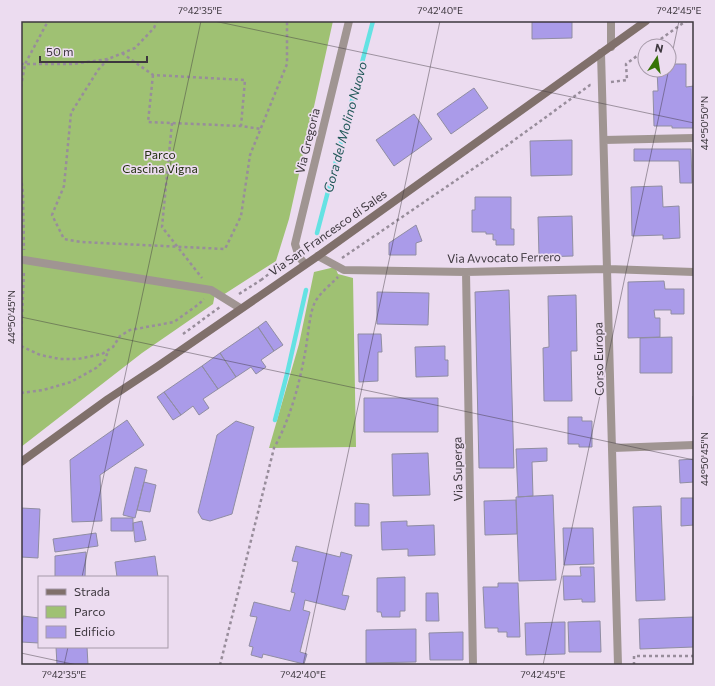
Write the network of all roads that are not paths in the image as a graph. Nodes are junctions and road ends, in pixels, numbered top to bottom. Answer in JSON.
{"nodes":[{"id":1,"x":349,"y":21,"type":"edge"},
{"id":2,"x":611,"y":21,"type":"edge"},
{"id":3,"x":646,"y":21,"type":"edge"},
{"id":4,"x":611,"y":46,"type":"junction"},
{"id":5,"x":601,"y":53,"type":"junction"},
{"id":6,"x":694,"y":138,"type":"edge"},
{"id":7,"x":604,"y":140,"type":"junction"},
{"id":8,"x":318,"y":256,"type":"junction"},
{"id":9,"x":24,"y":260,"type":"dead end"},
{"id":10,"x":305,"y":264,"type":"junction"},
{"id":11,"x":608,"y":269,"type":"junction"},
{"id":12,"x":466,"y":272,"type":"junction"},
{"id":13,"x":694,"y":272,"type":"edge"},
{"id":14,"x":240,"y":308,"type":"junction"},
{"id":15,"x":694,"y":445,"type":"edge"},
{"id":16,"x":613,"y":448,"type":"junction"},
{"id":17,"x":21,"y":462,"type":"edge"},
{"id":18,"x":473,"y":665,"type":"edge"},
{"id":19,"x":618,"y":665,"type":"edge"}],
"edges":[{"from":1,"to":10,"type":"street","name":"Via Gregoria"},
{"from":2,"to":4,"type":"street"},
{"from":3,"to":4,"type":"main road","name":"Via San Francesco di Sales"},
{"from":4,"to":5,"type":"main road","name":"Via San Francesco di Sales"},
{"from":5,"to":7,"type":"street","name":"Corso Europa"},
{"from":5,"to":8,"type":"main road","name":"Via San Francesco di Sales"},
{"from":6,"to":7,"type":"street"},
{"from":7,"to":11,"type":"street","name":"Corso Europa"},
{"from":8,"to":10,"type":"main road","name":"Via San Francesco di Sales"},
{"from":8,"to":12,"type":"street","name":"Via Avvocato Ferrero"},
{"from":9,"to":14,"type":"street"},
{"from":10,"to":14,"type":"main road","name":"Via San Francesco di Sales"},
{"from":11,"to":12,"type":"street","name":"Via Avvocato Ferrero"},
{"from":11,"to":13,"type":"street","name":"Via Avvocato Ferrero"},
{"from":11,"to":16,"type":"street","name":"Corso Europa"},
{"from":12,"to":18,"type":"street","name":"Via Superga"},
{"from":14,"to":17,"type":"main road","name":"Via San Francesco di Sales"},
{"from":15,"to":16,"type":"street"},
{"from":16,"to":19,"type":"street","name":"Corso Europa"}]}
